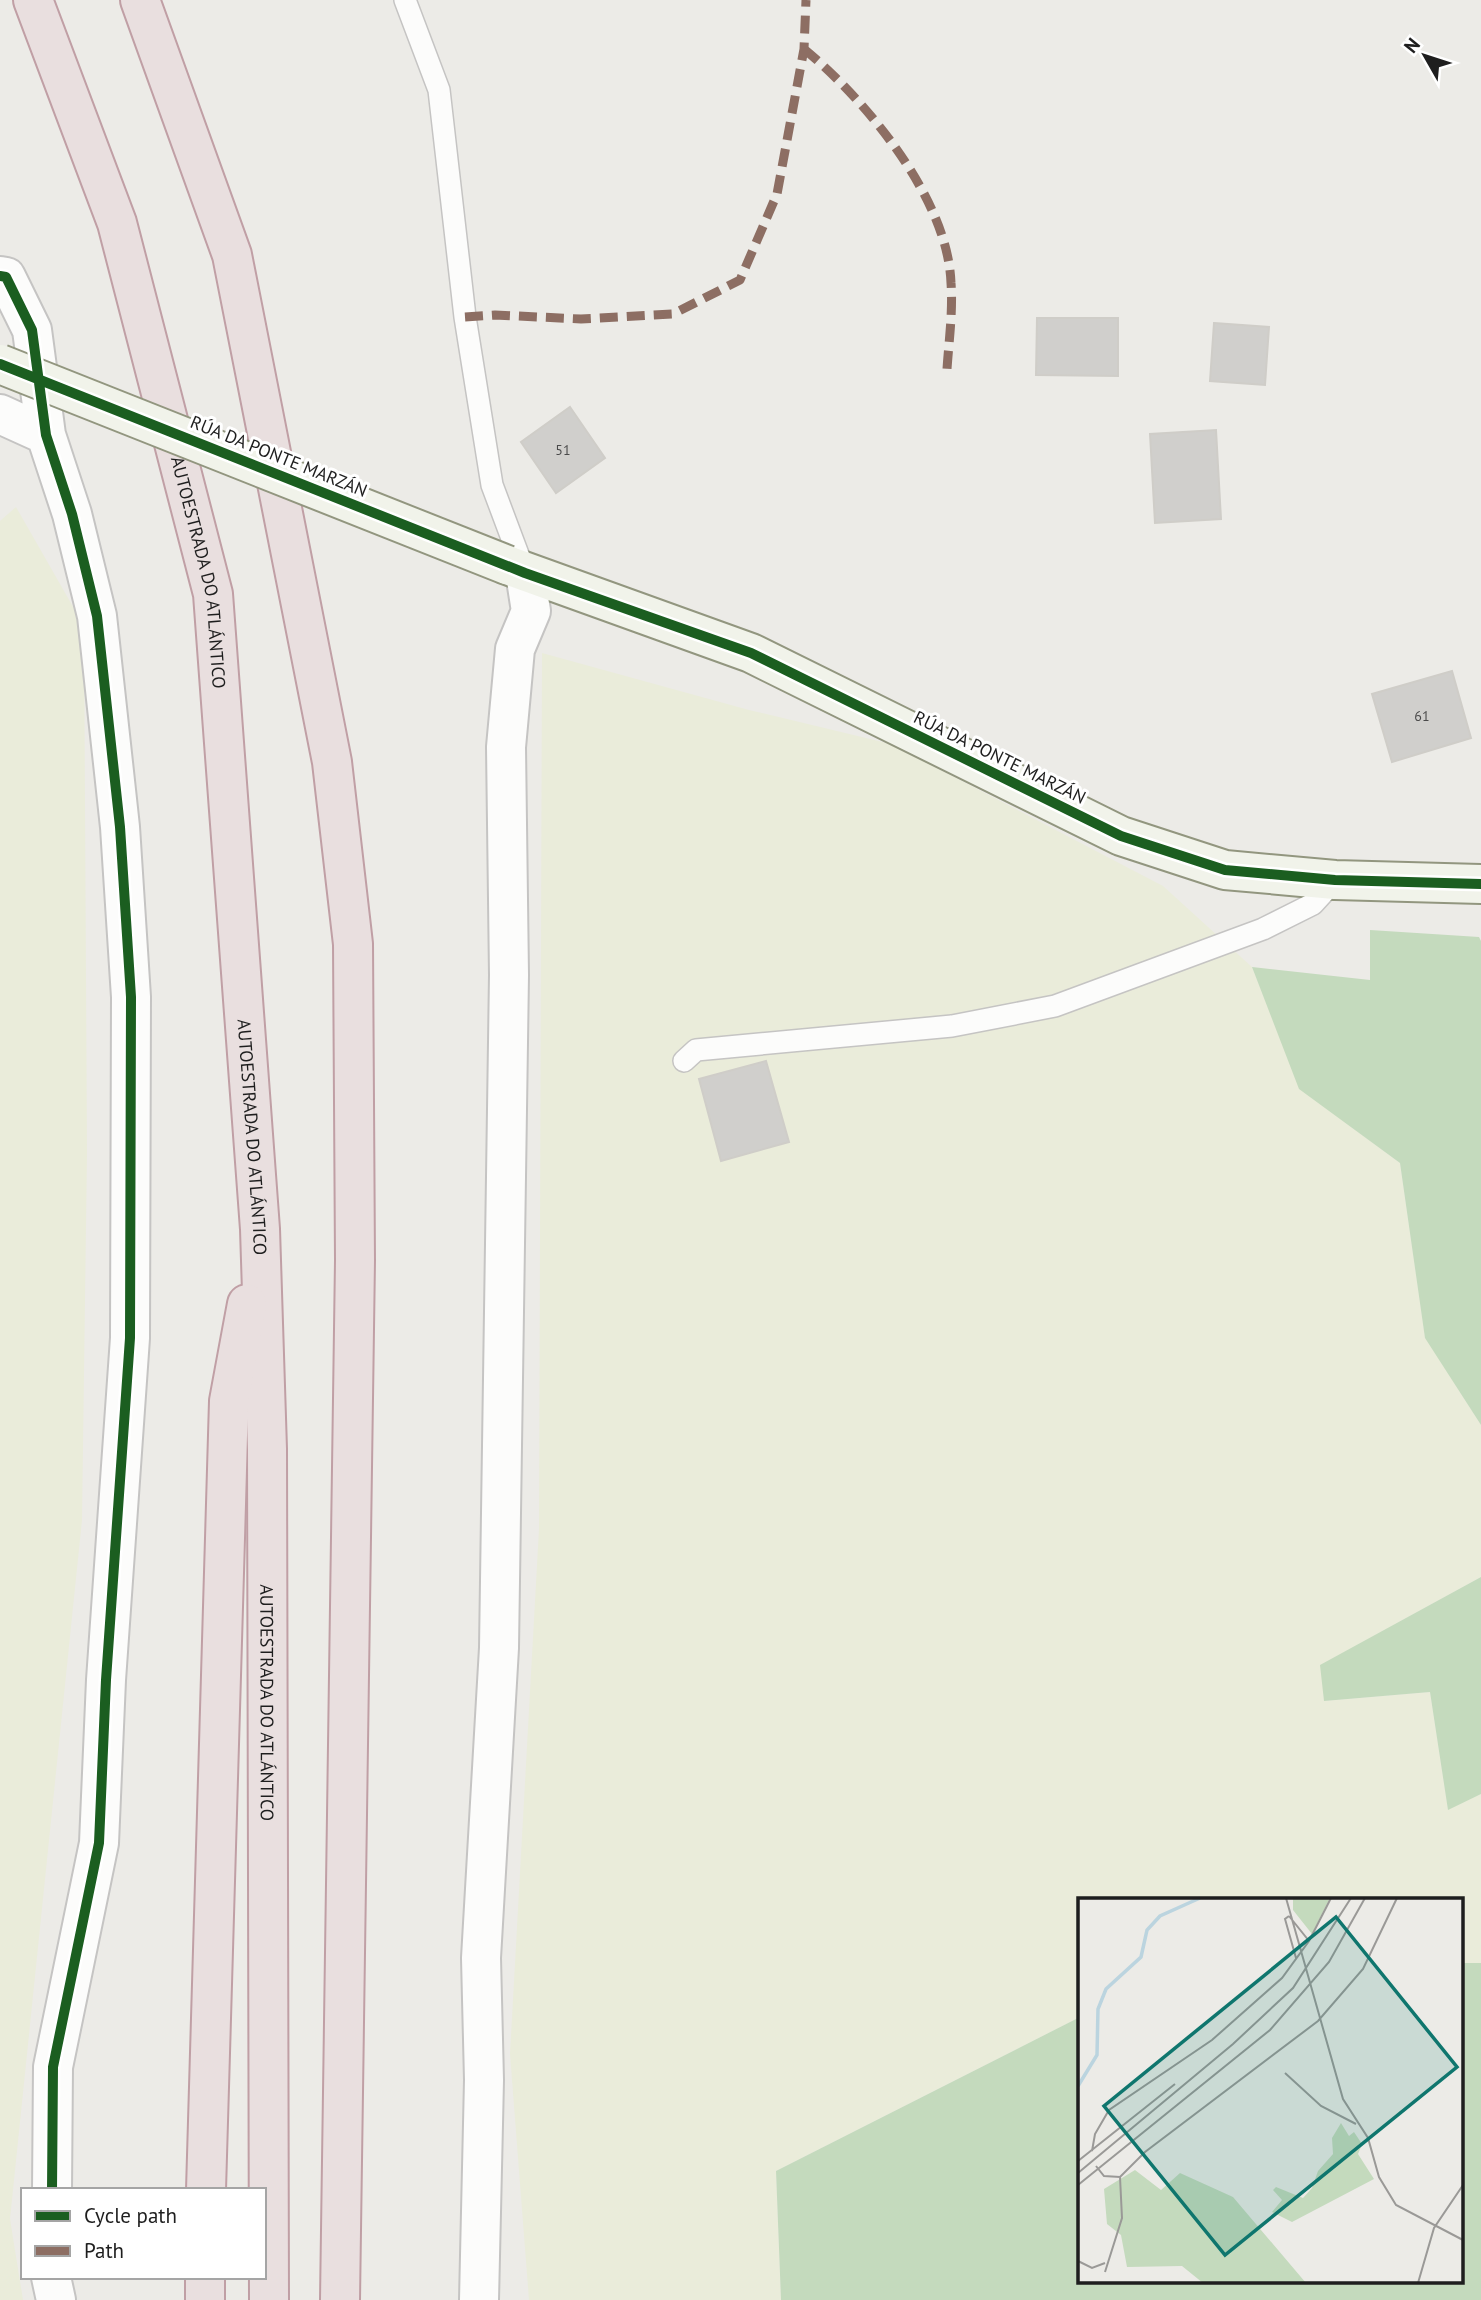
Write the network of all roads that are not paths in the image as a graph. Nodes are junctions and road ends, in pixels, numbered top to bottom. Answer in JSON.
{"nodes":[{"id":1,"x":33,"y":0,"type":"edge"},
{"id":2,"x":140,"y":0,"type":"edge"},
{"id":3,"x":405,"y":0,"type":"edge"},
{"id":4,"x":2,"y":268,"type":"edge"},
{"id":5,"x":0,"y":364,"type":"edge"},
{"id":6,"x":0,"y":414,"type":"edge"},
{"id":7,"x":46,"y":435,"type":"junction"},
{"id":8,"x":516,"y":569,"type":"junction"},
{"id":9,"x":1335,"y":880,"type":"junction"},
{"id":10,"x":1481,"y":884,"type":"edge"},
{"id":11,"x":684,"y":1061,"type":"dead end"},
{"id":12,"x":260,"y":1229,"type":"junction"},
{"id":13,"x":52,"y":2188,"type":"edge"},
{"id":14,"x":206,"y":2188,"type":"edge"},
{"id":15,"x":51,"y":2279,"type":"edge"},
{"id":16,"x":205,"y":2279,"type":"edge"},
{"id":17,"x":55,"y":2300,"type":"edge"},
{"id":18,"x":205,"y":2300,"type":"edge"},
{"id":19,"x":269,"y":2300,"type":"edge"},
{"id":20,"x":340,"y":2300,"type":"edge"},
{"id":21,"x":479,"y":2300,"type":"edge"}],
"edges":[{"from":1,"to":12,"type":"highway","name":"AUTOESTRADA DO ATLÁNTICO"},
{"from":2,"to":20,"type":"highway"},
{"from":3,"to":8,"type":"lane"},
{"from":4,"to":7,"type":"street"},
{"from":5,"to":8,"type":"street","name":"RÚA DA PONTE MARZÁN","bridge":true},
{"from":6,"to":7,"type":"street"},
{"from":7,"to":13,"type":"street"},
{"from":8,"to":9,"type":"street","name":"RÚA DA PONTE MARZÁN"},
{"from":8,"to":21,"type":"street"},
{"from":9,"to":10,"type":"street","name":"RÚA DA PONTE MARZÁN"},
{"from":9,"to":11,"type":"lane"},
{"from":12,"to":14,"type":"highway"},
{"from":12,"to":19,"type":"highway","name":"AUTOESTRADA DO ATLÁNTICO"},
{"from":15,"to":17,"type":"street"},
{"from":16,"to":18,"type":"highway"}]}
